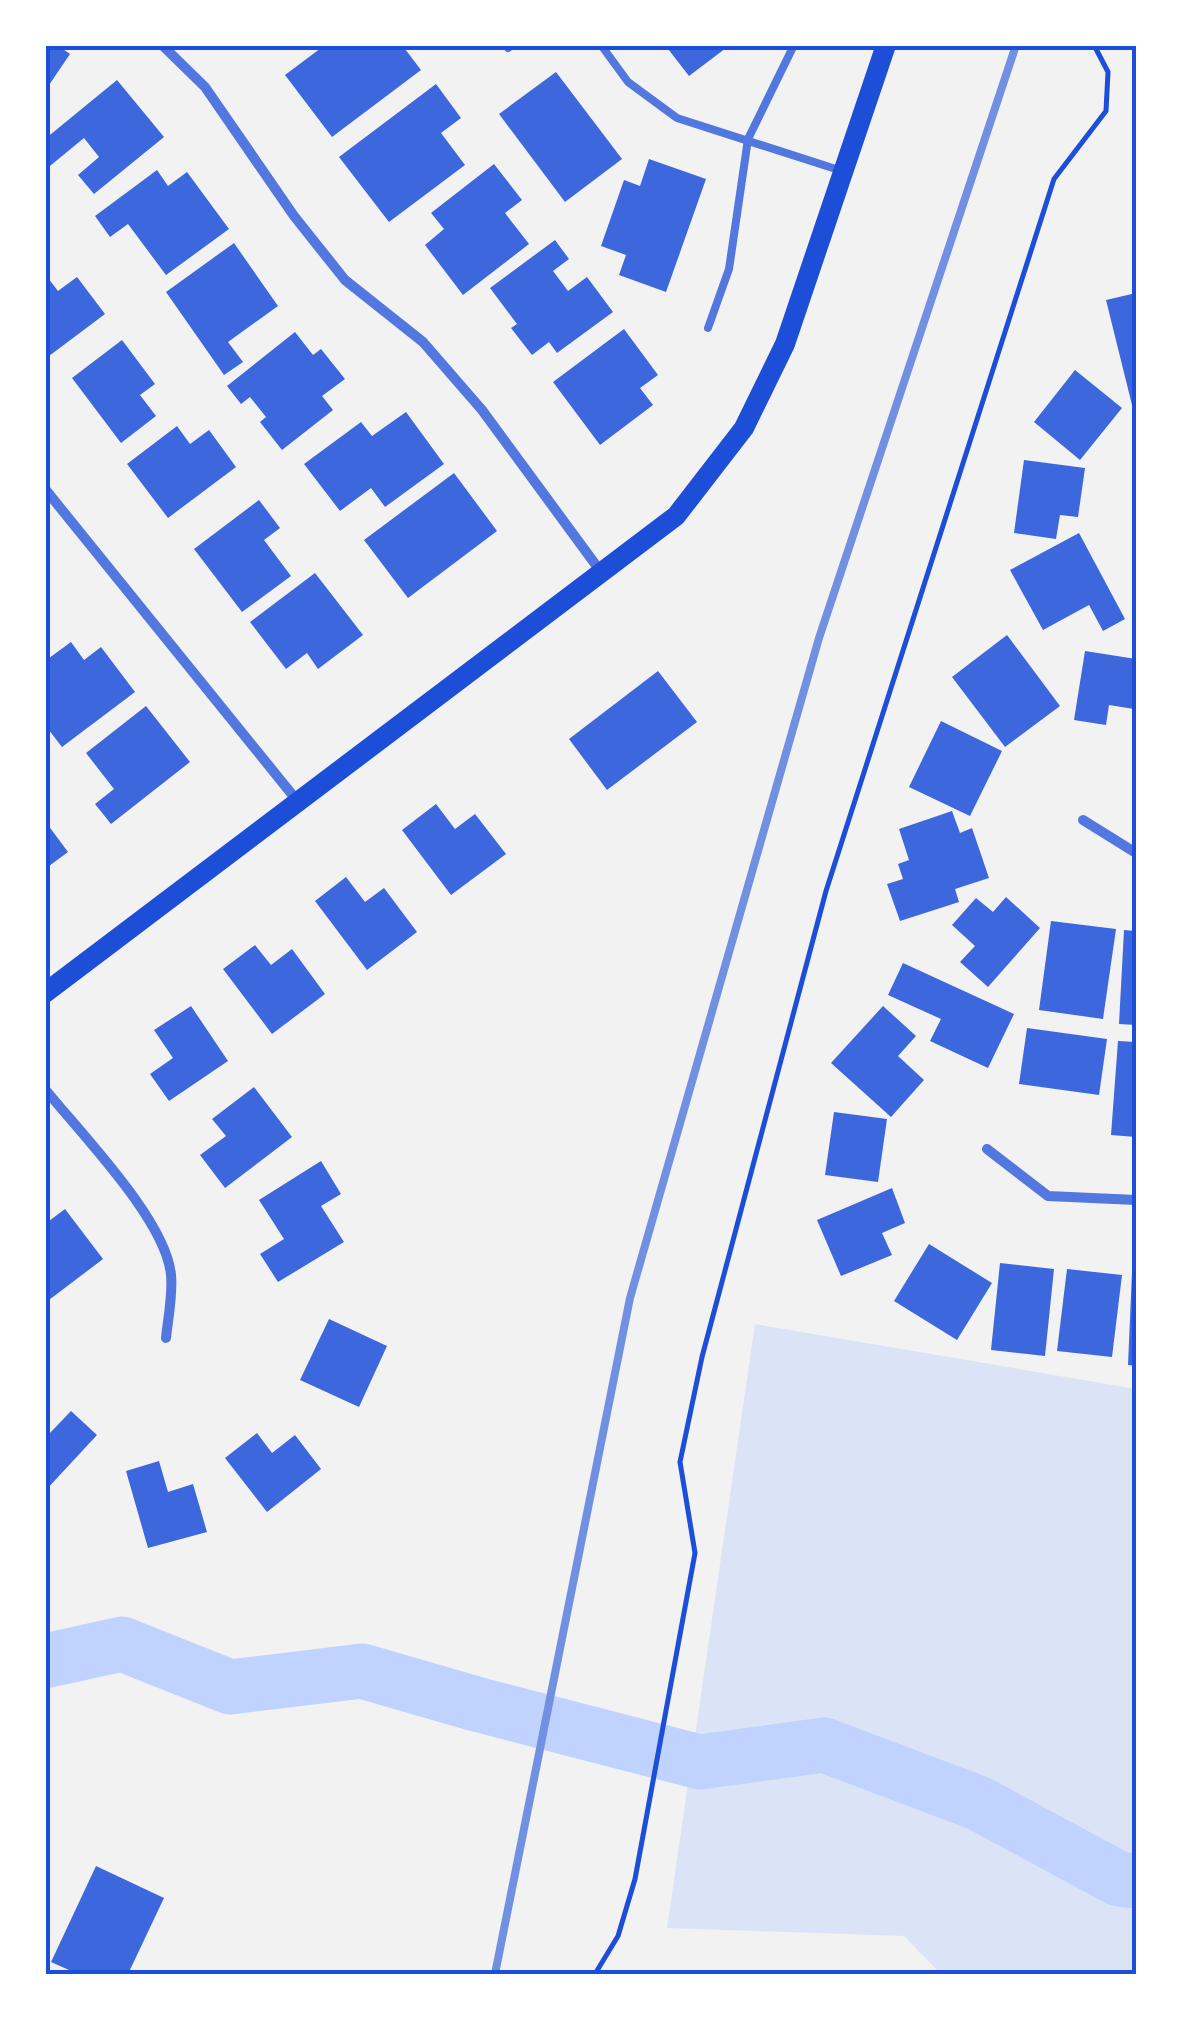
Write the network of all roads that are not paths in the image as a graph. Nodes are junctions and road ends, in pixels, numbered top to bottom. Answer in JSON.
{"nodes":[{"id":1,"x":162,"y":45,"type":"edge"},
{"id":2,"x":602,"y":45,"type":"edge"},
{"id":3,"x":794,"y":45,"type":"edge"},
{"id":4,"x":886,"y":45,"type":"edge"},
{"id":5,"x":748,"y":139,"type":"junction"},
{"id":6,"x":844,"y":172,"type":"junction"},
{"id":7,"x":708,"y":328,"type":"dead end"},
{"id":8,"x":45,"y":490,"type":"edge"},
{"id":9,"x":602,"y":572,"type":"junction"},
{"id":10,"x":299,"y":803,"type":"junction"},
{"id":11,"x":1083,"y":820,"type":"dead end"},
{"id":12,"x":1136,"y":853,"type":"edge"},
{"id":13,"x":45,"y":992,"type":"edge"},
{"id":14,"x":45,"y":1089,"type":"edge"},
{"id":15,"x":988,"y":1149,"type":"dead end"},
{"id":16,"x":1136,"y":1200,"type":"edge"},
{"id":17,"x":166,"y":1338,"type":"dead end"}],
"edges":[{"from":1,"to":9,"type":"street"},
{"from":2,"to":5,"type":"lane"},
{"from":3,"to":5,"type":"lane"},
{"from":4,"to":6,"type":"main road"},
{"from":5,"to":6,"type":"lane"},
{"from":5,"to":7,"type":"lane"},
{"from":6,"to":9,"type":"main road"},
{"from":8,"to":10,"type":"street"},
{"from":9,"to":10,"type":"main road"},
{"from":10,"to":13,"type":"main road"},
{"from":11,"to":12,"type":"street"},
{"from":14,"to":17,"type":"street"},
{"from":15,"to":16,"type":"street"}]}
